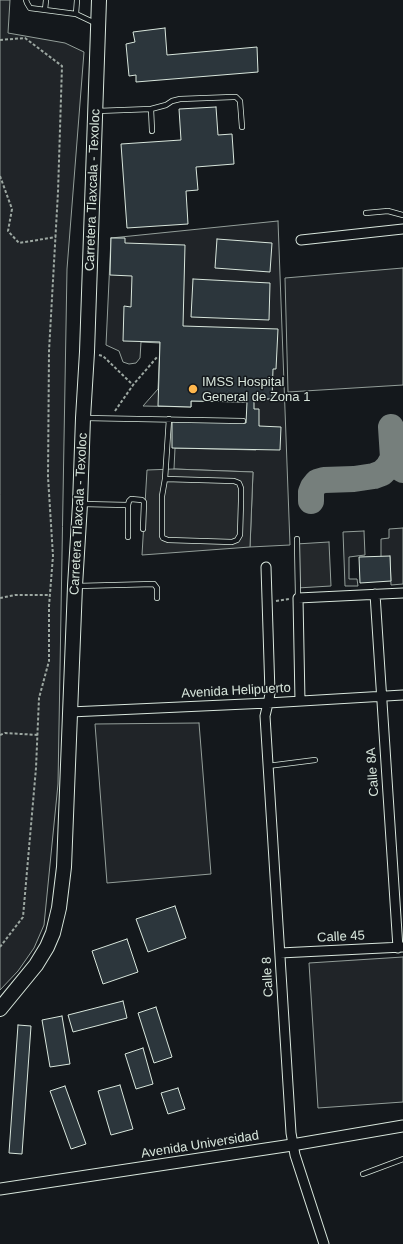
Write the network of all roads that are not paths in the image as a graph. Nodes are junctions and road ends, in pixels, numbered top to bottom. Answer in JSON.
{"nodes":[{"id":1,"x":26,"y":0,"type":"edge"},
{"id":2,"x":46,"y":0,"type":"edge"},
{"id":3,"x":77,"y":0,"type":"edge"},
{"id":4,"x":99,"y":0,"type":"edge"},
{"id":5,"x":45,"y":10,"type":"junction"},
{"id":6,"x":76,"y":14,"type":"junction"},
{"id":7,"x":98,"y":25,"type":"junction"},
{"id":8,"x":151,"y":109,"type":"junction"},
{"id":9,"x":95,"y":111,"type":"junction"},
{"id":10,"x":242,"y":127,"type":"dead end"},
{"id":11,"x":152,"y":131,"type":"dead end"},
{"id":12,"x":366,"y":212,"type":"dead end"},
{"id":13,"x":403,"y":215,"type":"edge"},
{"id":14,"x":403,"y":229,"type":"edge"},
{"id":15,"x":301,"y":240,"type":"dead end"},
{"id":16,"x":83,"y":418,"type":"junction"},
{"id":17,"x":169,"y":419,"type":"junction"},
{"id":18,"x":243,"y":421,"type":"dead end"},
{"id":19,"x":165,"y":479,"type":"junction"},
{"id":20,"x":80,"y":504,"type":"junction"},
{"id":21,"x":128,"y":505,"type":"junction"},
{"id":22,"x":143,"y":529,"type":"dead end"},
{"id":23,"x":128,"y":537,"type":"dead end"},
{"id":24,"x":297,"y":539,"type":"dead end"},
{"id":25,"x":266,"y":567,"type":"dead end"},
{"id":26,"x":75,"y":586,"type":"junction"},
{"id":27,"x":403,"y":592,"type":"edge"},
{"id":28,"x":375,"y":594,"type":"junction"},
{"id":29,"x":157,"y":598,"type":"dead end"},
{"id":30,"x":298,"y":598,"type":"junction"},
{"id":31,"x":403,"y":695,"type":"edge"},
{"id":32,"x":381,"y":696,"type":"junction"},
{"id":33,"x":300,"y":701,"type":"junction"},
{"id":34,"x":268,"y":703,"type":"junction"},
{"id":35,"x":70,"y":712,"type":"junction"},
{"id":36,"x":315,"y":760,"type":"dead end"},
{"id":37,"x":268,"y":766,"type":"junction"},
{"id":38,"x":400,"y":948,"type":"edge"},
{"id":39,"x":280,"y":953,"type":"junction"},
{"id":40,"x":0,"y":1009,"type":"edge"},
{"id":41,"x":403,"y":1126,"type":"edge"},
{"id":42,"x":292,"y":1145,"type":"junction"},
{"id":43,"x":403,"y":1159,"type":"edge"},
{"id":44,"x":363,"y":1174,"type":"dead end"},
{"id":45,"x":0,"y":1189,"type":"edge"},
{"id":46,"x":323,"y":1244,"type":"edge"}],
"edges":[{"from":1,"to":5,"type":"lane"},
{"from":2,"to":5,"type":"lane"},
{"from":3,"to":6,"type":"lane"},
{"from":4,"to":7,"type":"main road","name":"Carretera Tlaxcala - Texoloc"},
{"from":5,"to":6,"type":"lane"},
{"from":6,"to":7,"type":"lane"},
{"from":7,"to":9,"type":"main road","name":"Carretera Tlaxcala - Texoloc"},
{"from":8,"to":9,"type":"lane"},
{"from":8,"to":10,"type":"lane"},
{"from":8,"to":11,"type":"lane"},
{"from":9,"to":16,"type":"main road","name":"Carretera Tlaxcala - Texoloc"},
{"from":12,"to":13,"type":"lane"},
{"from":14,"to":15,"type":"street"},
{"from":16,"to":17,"type":"lane"},
{"from":16,"to":20,"type":"main road","name":"Carretera Tlaxcala - Texoloc"},
{"from":17,"to":18,"type":"lane"},
{"from":17,"to":19,"type":"lane"},
{"from":19,"to":19,"type":"lane"},
{"from":20,"to":21,"type":"lane"},
{"from":20,"to":26,"type":"main road","name":"Carretera Tlaxcala - Texoloc"},
{"from":21,"to":22,"type":"lane"},
{"from":21,"to":23,"type":"lane"},
{"from":24,"to":30,"type":"lane"},
{"from":25,"to":34,"type":"street","name":"Calle 8"},
{"from":26,"to":29,"type":"lane"},
{"from":26,"to":35,"type":"main road","name":"Carretera Tlaxcala - Texoloc"},
{"from":27,"to":28,"type":"street"},
{"from":28,"to":30,"type":"street"},
{"from":28,"to":32,"type":"street","name":"Calle 8A"},
{"from":30,"to":33,"type":"street"},
{"from":31,"to":32,"type":"street","name":"Avenida Helipuerto"},
{"from":32,"to":33,"type":"street","name":"Avenida Helipuerto"},
{"from":32,"to":38,"type":"street","name":"Calle 8A"},
{"from":33,"to":34,"type":"street","name":"Avenida Helipuerto"},
{"from":34,"to":35,"type":"street","name":"Avenida Helipuerto"},
{"from":34,"to":37,"type":"street","name":"Calle 8"},
{"from":35,"to":40,"type":"main road","name":"Carretera Tlaxcala - Texoloc"},
{"from":36,"to":37,"type":"lane"},
{"from":37,"to":39,"type":"street","name":"Calle 8"},
{"from":38,"to":39,"type":"street","name":"Calle 45"},
{"from":39,"to":42,"type":"street","name":"Calle 8"},
{"from":41,"to":42,"type":"street","name":"Avenida Universidad"},
{"from":42,"to":45,"type":"street","name":"Avenida Universidad"},
{"from":42,"to":46,"type":"street","name":"Calle 8"},
{"from":43,"to":44,"type":"lane"}]}
